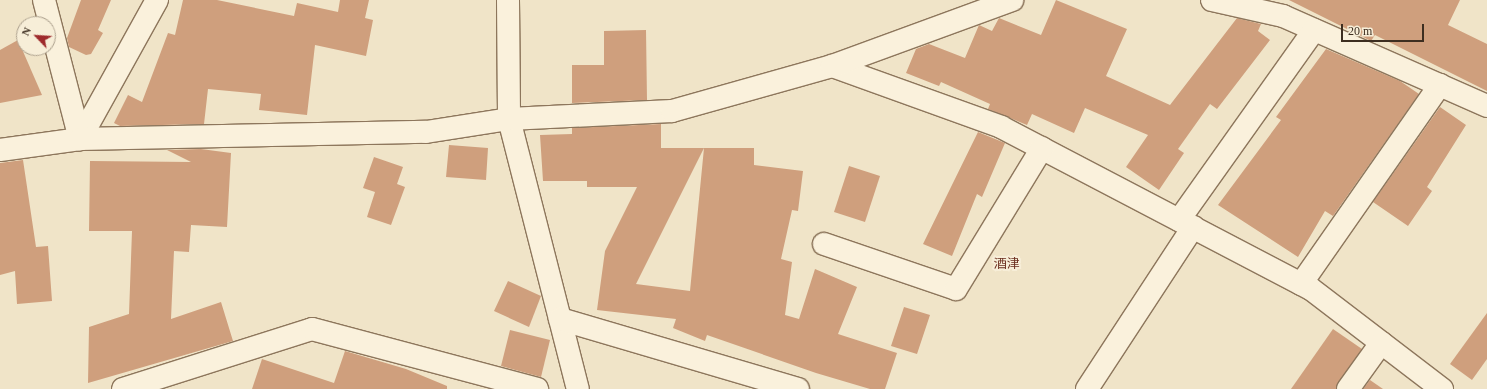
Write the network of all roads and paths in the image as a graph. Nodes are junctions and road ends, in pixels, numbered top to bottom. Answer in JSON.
{"nodes":[{"id":1,"x":44,"y":0,"type":"edge"},
{"id":2,"x":157,"y":0,"type":"edge"},
{"id":3,"x":508,"y":0,"type":"edge"},
{"id":4,"x":1012,"y":0,"type":"edge"},
{"id":5,"x":1212,"y":0,"type":"edge"},
{"id":6,"x":1314,"y":30,"type":"junction"},
{"id":7,"x":832,"y":66,"type":"junction"},
{"id":8,"x":1440,"y":85,"type":"junction"},
{"id":9,"x":1487,"y":106,"type":"edge"},
{"id":10,"x":509,"y":119,"type":"junction"},
{"id":11,"x":80,"y":140,"type":"junction"},
{"id":12,"x":1042,"y":148,"type":"junction"},
{"id":13,"x":0,"y":150,"type":"edge"},
{"id":14,"x":1186,"y":223,"type":"junction"},
{"id":15,"x":824,"y":244,"type":"dead end"},
{"id":16,"x":1301,"y":284,"type":"junction"},
{"id":17,"x":560,"y":319,"type":"junction"},
{"id":18,"x":1381,"y":343,"type":"junction"},
{"id":19,"x":123,"y":389,"type":"edge"},
{"id":20,"x":537,"y":389,"type":"edge"},
{"id":21,"x":578,"y":389,"type":"edge"},
{"id":22,"x":798,"y":389,"type":"edge"},
{"id":23,"x":1087,"y":389,"type":"edge"},
{"id":24,"x":1348,"y":389,"type":"edge"},
{"id":25,"x":1442,"y":389,"type":"edge"}],
"edges":[{"from":1,"to":11,"type":"street"},
{"from":2,"to":11,"type":"street"},
{"from":3,"to":10,"type":"street"},
{"from":4,"to":7,"type":"street"},
{"from":5,"to":6,"type":"street"},
{"from":6,"to":8,"type":"street"},
{"from":6,"to":14,"type":"street"},
{"from":7,"to":10,"type":"street"},
{"from":7,"to":12,"type":"street"},
{"from":8,"to":9,"type":"street"},
{"from":8,"to":16,"type":"street"},
{"from":10,"to":11,"type":"street"},
{"from":10,"to":17,"type":"street"},
{"from":11,"to":13,"type":"street"},
{"from":12,"to":14,"type":"street"},
{"from":12,"to":15,"type":"street"},
{"from":14,"to":16,"type":"street"},
{"from":14,"to":23,"type":"street"},
{"from":16,"to":18,"type":"street"},
{"from":17,"to":21,"type":"street"},
{"from":17,"to":22,"type":"street"},
{"from":18,"to":24,"type":"street"},
{"from":18,"to":25,"type":"street"},
{"from":19,"to":20,"type":"street"}]}
